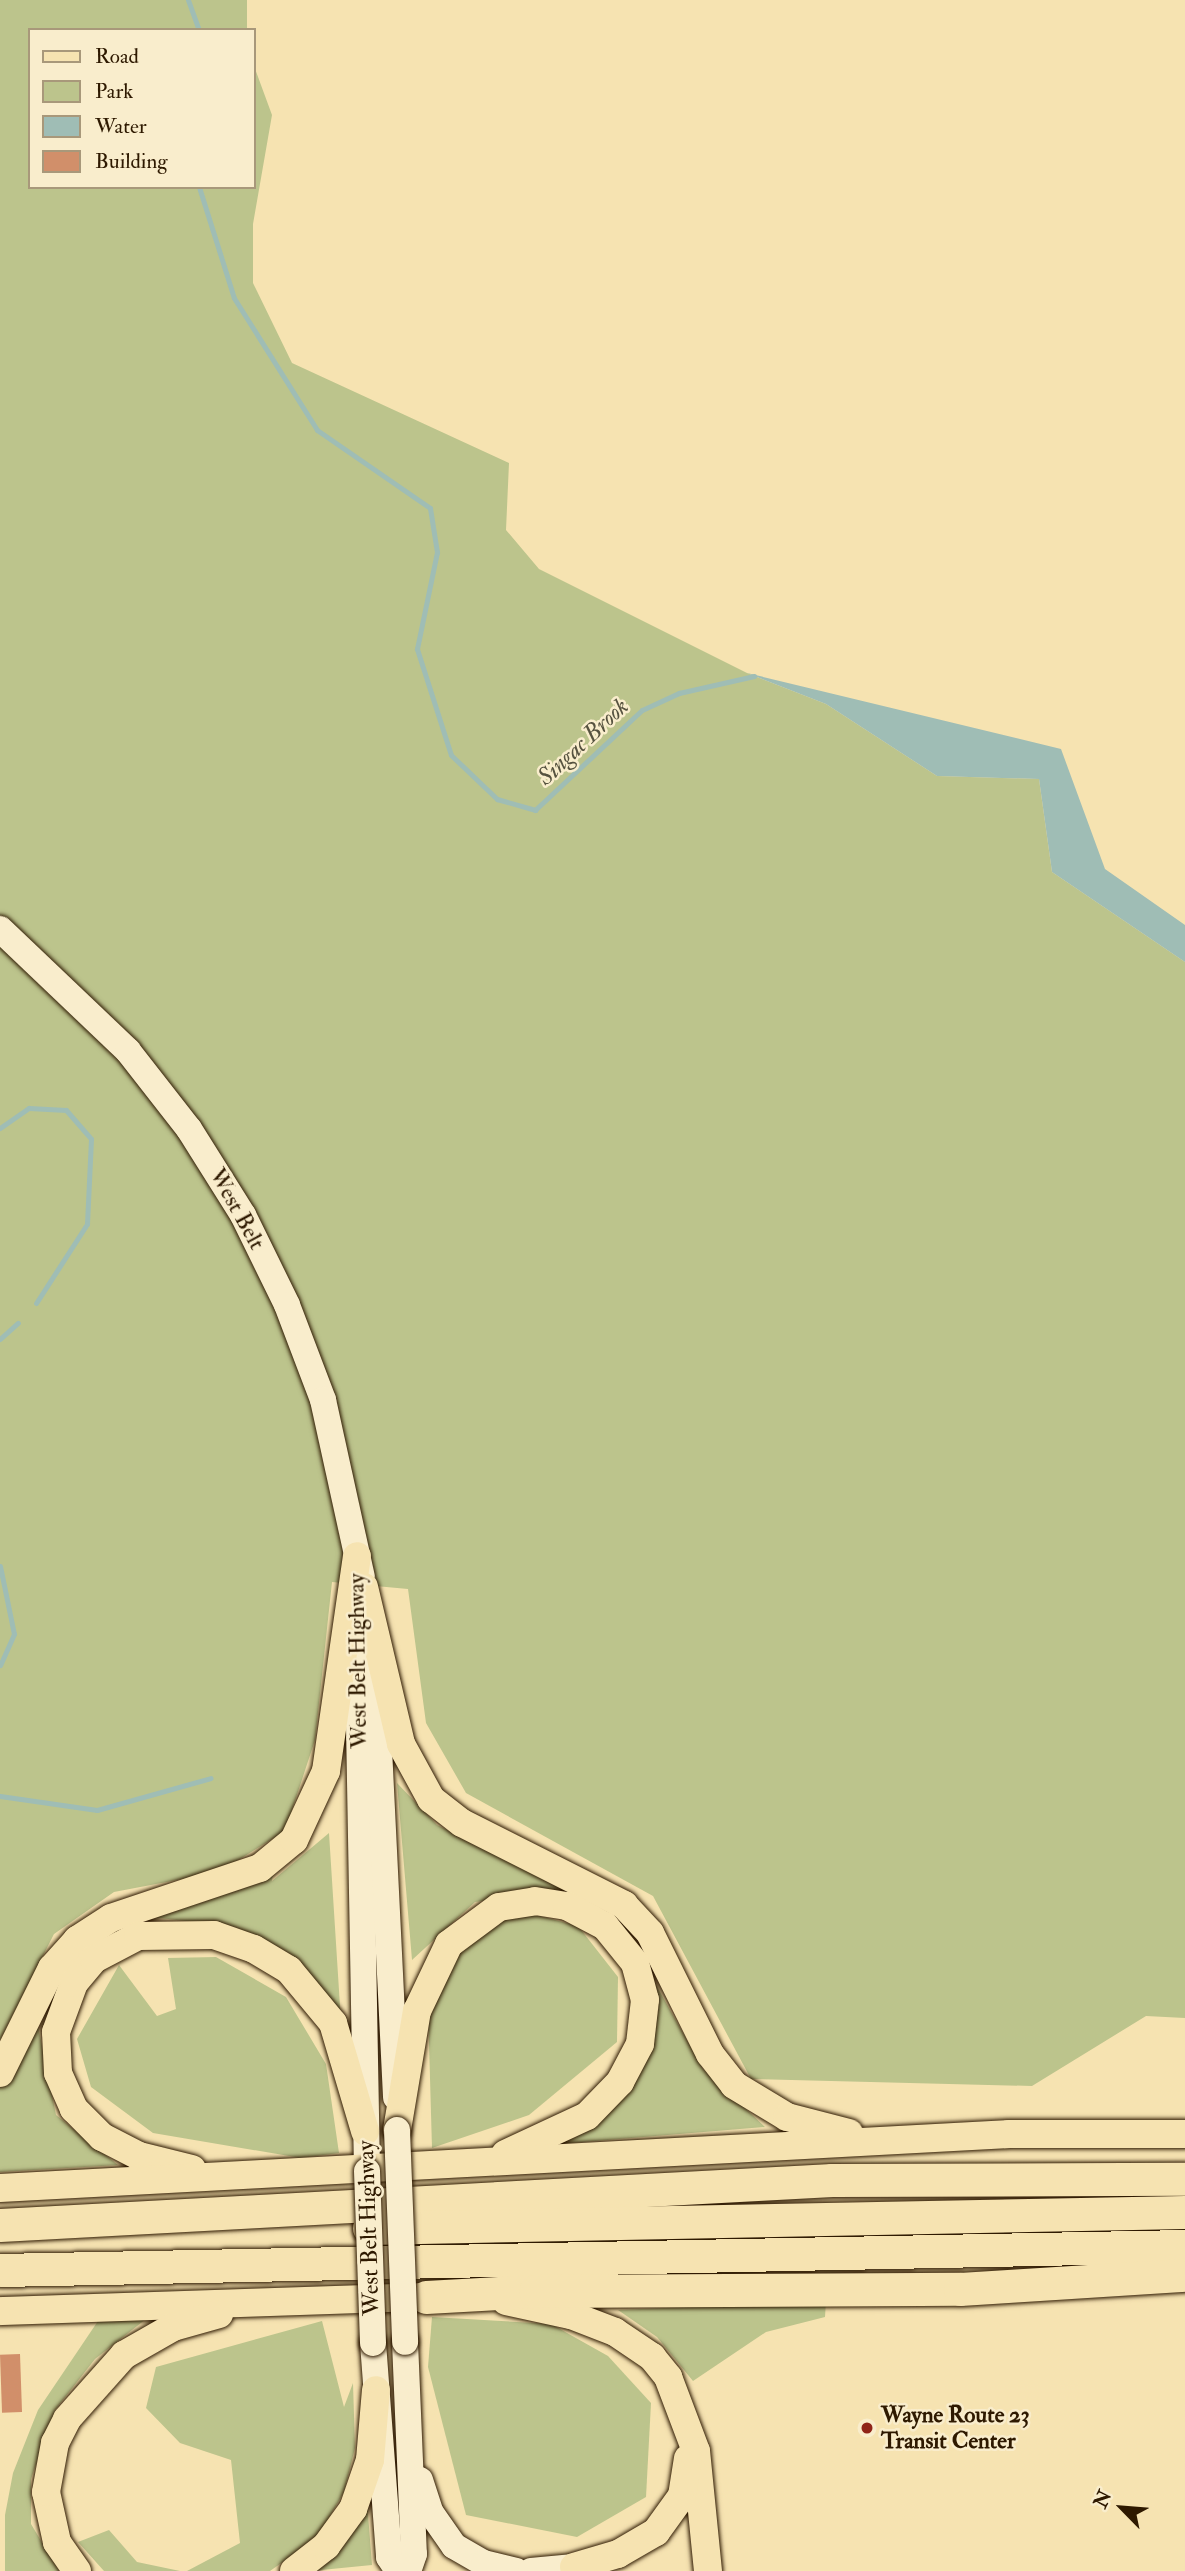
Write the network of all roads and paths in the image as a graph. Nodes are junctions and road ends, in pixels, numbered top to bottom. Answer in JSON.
{"nodes":[{"id":1,"x":0,"y":929,"type":"edge"},
{"id":2,"x":357,"y":1556,"type":"junction"},
{"id":3,"x":364,"y":1587,"type":"junction"},
{"id":4,"x":0,"y":2073,"type":"edge"},
{"id":5,"x":397,"y":2130,"type":"junction"},
{"id":6,"x":365,"y":2131,"type":"junction"},
{"id":7,"x":1185,"y":2134,"type":"edge"},
{"id":8,"x":946,"y":2137,"type":"junction"},
{"id":9,"x":434,"y":2168,"type":"junction"},
{"id":10,"x":272,"y":2176,"type":"junction"},
{"id":11,"x":1185,"y":2179,"type":"edge"},
{"id":12,"x":0,"y":2188,"type":"edge"},
{"id":13,"x":1185,"y":2211,"type":"edge"},
{"id":14,"x":0,"y":2225,"type":"edge"},
{"id":15,"x":0,"y":2240,"type":"edge"},
{"id":16,"x":1185,"y":2246,"type":"edge"},
{"id":17,"x":113,"y":2266,"type":"junction"},
{"id":18,"x":0,"y":2270,"type":"edge"},
{"id":19,"x":1185,"y":2275,"type":"edge"},
{"id":20,"x":0,"y":2280,"type":"edge"},
{"id":21,"x":426,"y":2297,"type":"junction"},
{"id":22,"x":297,"y":2301,"type":"junction"},
{"id":23,"x":0,"y":2311,"type":"edge"},
{"id":24,"x":376,"y":2390,"type":"junction"},
{"id":25,"x":681,"y":2400,"type":"junction"},
{"id":26,"x":411,"y":2441,"type":"junction"},
{"id":27,"x":574,"y":2567,"type":"joint"},
{"id":28,"x":77,"y":2571,"type":"edge"},
{"id":29,"x":294,"y":2571,"type":"edge"},
{"id":30,"x":398,"y":2571,"type":"edge"},
{"id":31,"x":408,"y":2571,"type":"edge"},
{"id":32,"x":516,"y":2571,"type":"edge"},
{"id":33,"x":531,"y":2571,"type":"edge"},
{"id":34,"x":708,"y":2571,"type":"edge"}],
"edges":[{"from":1,"to":2,"type":"main road","name":"West Belt"},
{"from":2,"to":3,"type":"main road","name":"West Belt Highway"},
{"from":2,"to":4,"type":"main road"},
{"from":2,"to":6,"type":"main road","name":"West Belt Highway"},
{"from":3,"to":5,"type":"main road","name":"West Belt Highway"},
{"from":3,"to":8,"type":"main road"},
{"from":5,"to":9,"type":"main road"},
{"from":5,"to":26,"type":"main road","name":"West Belt Highway","bridge":true},
{"from":6,"to":10,"type":"main road"},
{"from":6,"to":24,"type":"main road","name":"West Belt Highway","bridge":true},
{"from":7,"to":8,"type":"main road"},
{"from":8,"to":9,"type":"main road"},
{"from":9,"to":10,"type":"main road"},
{"from":10,"to":12,"type":"main road"},
{"from":11,"to":14,"type":"highway"},
{"from":13,"to":15,"type":"highway"},
{"from":16,"to":17,"type":"highway"},
{"from":17,"to":18,"type":"highway"},
{"from":17,"to":20,"type":"highway"},
{"from":19,"to":21,"type":"highway"},
{"from":21,"to":22,"type":"main road"},
{"from":21,"to":25,"type":"main road"},
{"from":22,"to":23,"type":"main road"},
{"from":22,"to":28,"type":"main road"},
{"from":24,"to":29,"type":"main road"},
{"from":24,"to":30,"type":"main road","name":"West Belt Highway"},
{"from":25,"to":27,"type":"main road"},
{"from":25,"to":34,"type":"main road"},
{"from":26,"to":31,"type":"main road","name":"West Belt Highway"},
{"from":26,"to":32,"type":"main road"},
{"from":27,"to":33,"type":"main road"}]}
